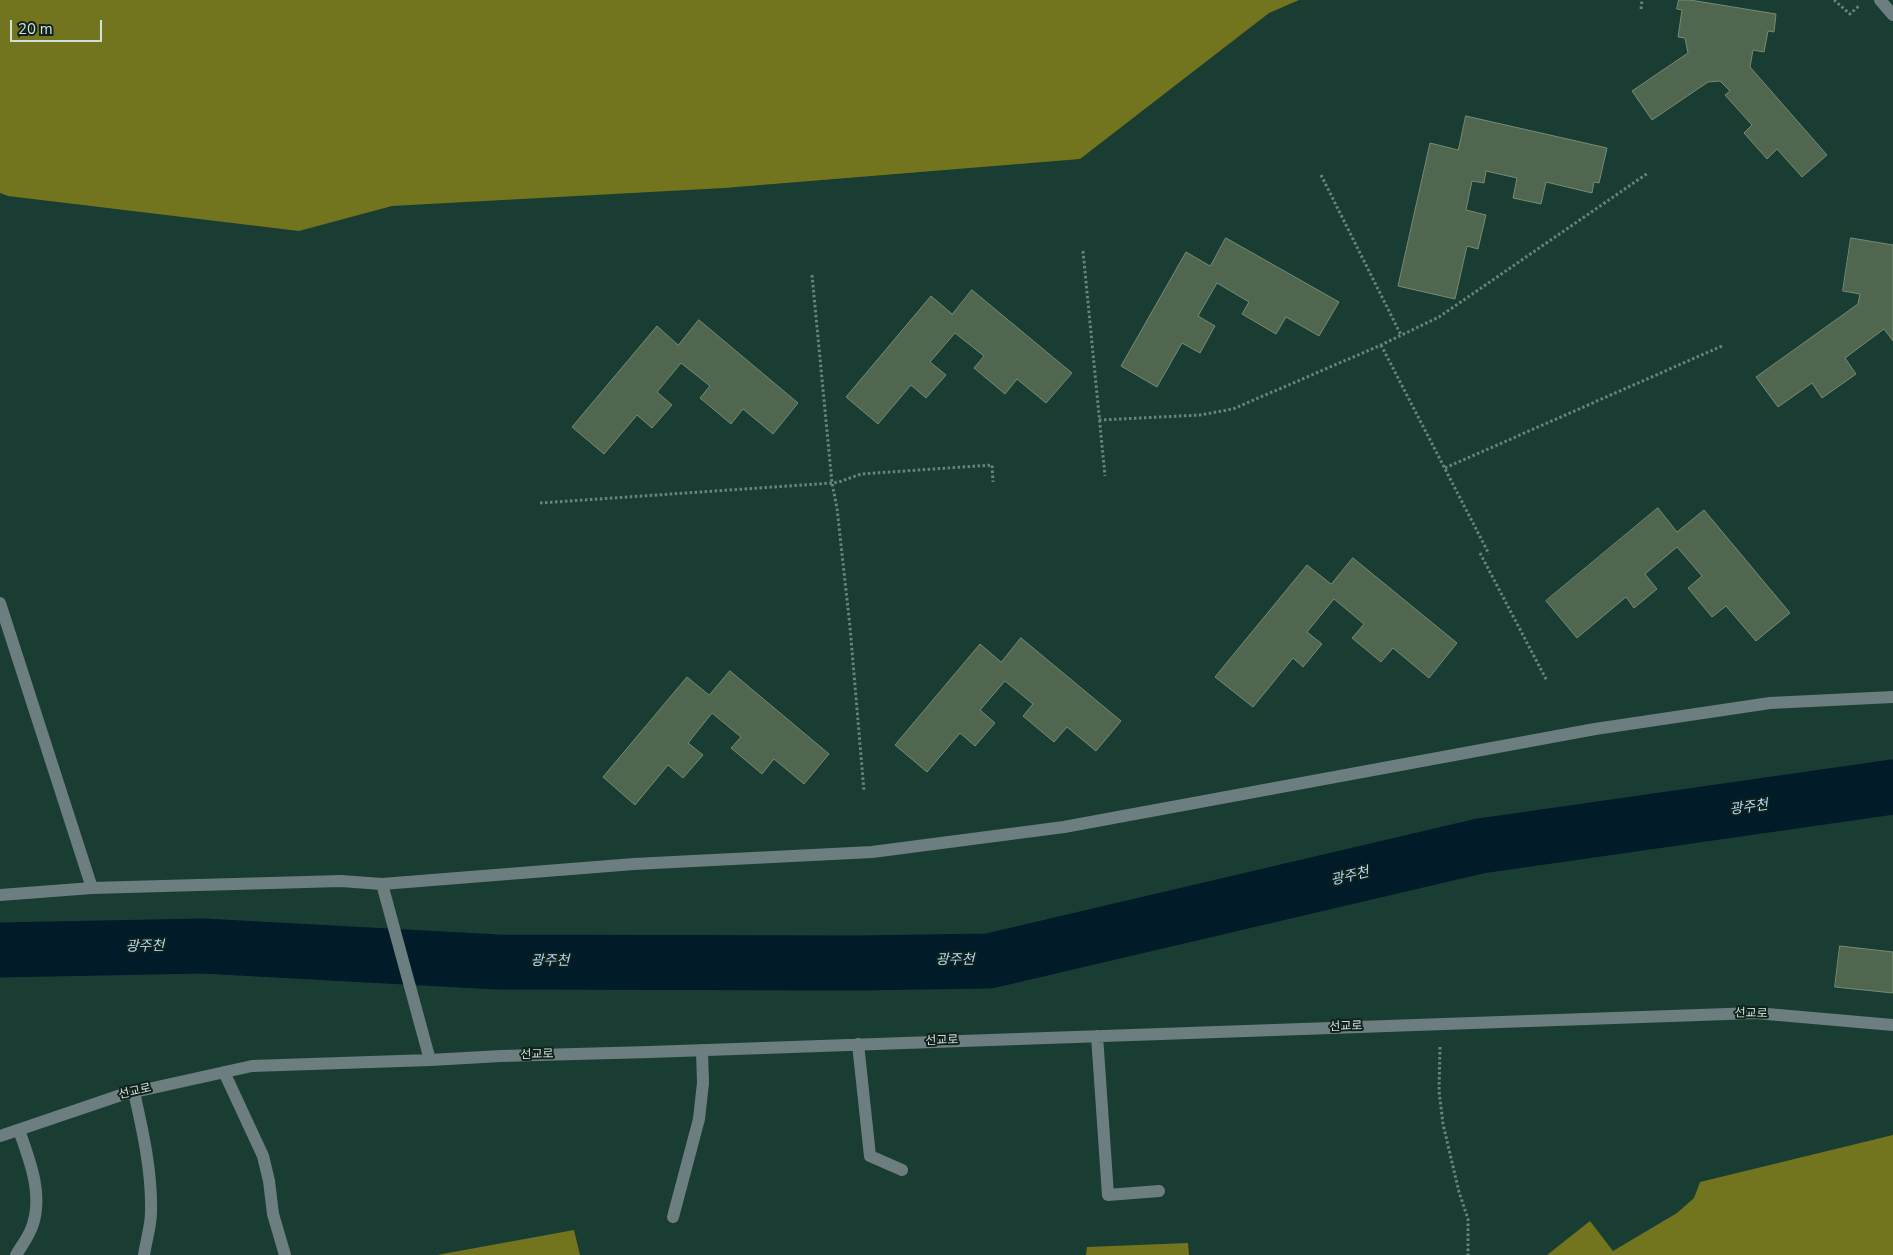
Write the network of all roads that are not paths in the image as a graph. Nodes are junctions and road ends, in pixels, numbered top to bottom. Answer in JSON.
{"nodes":[{"id":1,"x":1880,"y":0,"type":"edge"},
{"id":2,"x":1893,"y":15,"type":"edge"},
{"id":3,"x":0,"y":603,"type":"edge"},
{"id":4,"x":1893,"y":697,"type":"edge"},
{"id":5,"x":382,"y":884,"type":"junction"},
{"id":6,"x":92,"y":888,"type":"junction"},
{"id":7,"x":0,"y":895,"type":"edge"},
{"id":8,"x":1893,"y":1025,"type":"edge"},
{"id":9,"x":1096,"y":1036,"type":"junction"},
{"id":10,"x":858,"y":1044,"type":"junction"},
{"id":11,"x":702,"y":1050,"type":"junction"},
{"id":12,"x":430,"y":1060,"type":"junction"},
{"id":13,"x":224,"y":1072,"type":"junction"},
{"id":14,"x":134,"y":1092,"type":"junction"},
{"id":15,"x":19,"y":1130,"type":"junction"},
{"id":16,"x":0,"y":1136,"type":"edge"},
{"id":17,"x":902,"y":1170,"type":"dead end"},
{"id":18,"x":1159,"y":1192,"type":"dead end"},
{"id":19,"x":674,"y":1216,"type":"dead end"},
{"id":20,"x":16,"y":1255,"type":"edge"},
{"id":21,"x":144,"y":1255,"type":"edge"},
{"id":22,"x":285,"y":1255,"type":"edge"}],
"edges":[{"from":1,"to":2,"type":"street"},
{"from":3,"to":6,"type":"street"},
{"from":4,"to":5,"type":"street"},
{"from":5,"to":6,"type":"street"},
{"from":5,"to":12,"type":"street"},
{"from":6,"to":7,"type":"street"},
{"from":8,"to":9,"type":"street","name":"선교로"},
{"from":9,"to":10,"type":"street","name":"선교로"},
{"from":9,"to":18,"type":"street"},
{"from":10,"to":11,"type":"street","name":"선교로"},
{"from":10,"to":17,"type":"street"},
{"from":11,"to":12,"type":"street","name":"선교로"},
{"from":11,"to":19,"type":"street"},
{"from":12,"to":13,"type":"street","name":"선교로"},
{"from":13,"to":14,"type":"street","name":"선교로"},
{"from":13,"to":22,"type":"street"},
{"from":14,"to":15,"type":"street","name":"선교로"},
{"from":14,"to":21,"type":"street"},
{"from":15,"to":16,"type":"street","name":"선교로"},
{"from":15,"to":20,"type":"street"}]}
